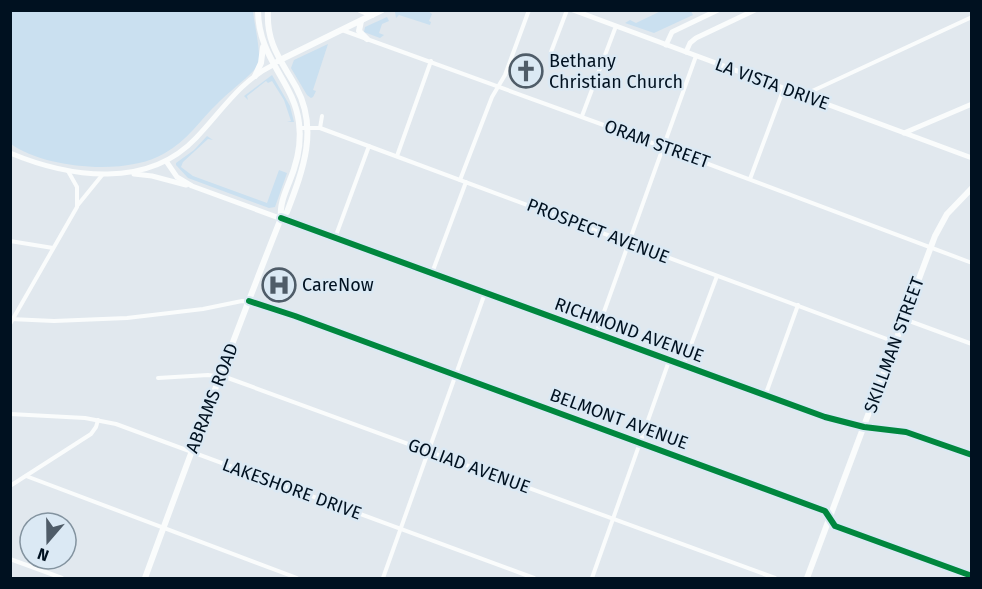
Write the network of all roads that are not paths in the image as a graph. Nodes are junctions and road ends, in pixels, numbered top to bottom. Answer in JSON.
{"nodes":[{"id":1,"x":258,"y":10,"type":"edge"},
{"id":2,"x":268,"y":10,"type":"edge"},
{"id":3,"x":360,"y":10,"type":"edge"},
{"id":4,"x":382,"y":10,"type":"edge"},
{"id":5,"x":529,"y":10,"type":"edge"},
{"id":6,"x":567,"y":10,"type":"edge"},
{"id":7,"x":573,"y":10,"type":"edge"},
{"id":8,"x":718,"y":10,"type":"edge"},
{"id":9,"x":755,"y":10,"type":"edge"},
{"id":10,"x":373,"y":15,"type":"junction"},
{"id":11,"x":972,"y":17,"type":"edge"},
{"id":12,"x":361,"y":21,"type":"junction"},
{"id":13,"x":616,"y":26,"type":"junction"},
{"id":14,"x":341,"y":29,"type":"junction"},
{"id":15,"x":367,"y":39,"type":"junction"},
{"id":16,"x":264,"y":44,"type":"junction"},
{"id":17,"x":666,"y":45,"type":"junction"},
{"id":18,"x":551,"y":52,"type":"dead end"},
{"id":19,"x":686,"y":52,"type":"junction"},
{"id":20,"x":696,"y":56,"type":"junction"},
{"id":21,"x":280,"y":60,"type":"junction"},
{"id":22,"x":431,"y":61,"type":"junction"},
{"id":23,"x":273,"y":64,"type":"junction"},
{"id":24,"x":255,"y":76,"type":"junction"},
{"id":25,"x":499,"y":86,"type":"junction"},
{"id":26,"x":784,"y":88,"type":"junction"},
{"id":27,"x":808,"y":97,"type":"junction"},
{"id":28,"x":972,"y":104,"type":"edge"},
{"id":29,"x":322,"y":116,"type":"dead end"},
{"id":30,"x":582,"y":116,"type":"junction"},
{"id":31,"x":929,"y":122,"type":"junction"},
{"id":32,"x":300,"y":128,"type":"junction"},
{"id":33,"x":308,"y":128,"type":"junction"},
{"id":34,"x":321,"y":128,"type":"junction"},
{"id":35,"x":904,"y":133,"type":"junction"},
{"id":36,"x":926,"y":141,"type":"junction"},
{"id":37,"x":369,"y":146,"type":"junction"},
{"id":38,"x":663,"y":146,"type":"junction"},
{"id":39,"x":10,"y":153,"type":"edge"},
{"id":40,"x":397,"y":156,"type":"junction"},
{"id":41,"x":972,"y":158,"type":"edge"},
{"id":42,"x":166,"y":161,"type":"junction"},
{"id":43,"x":68,"y":170,"type":"junction"},
{"id":44,"x":127,"y":173,"type":"junction"},
{"id":45,"x":103,"y":174,"type":"junction"},
{"id":46,"x":750,"y":179,"type":"junction"},
{"id":47,"x":463,"y":181,"type":"junction"},
{"id":48,"x":192,"y":186,"type":"junction"},
{"id":49,"x":972,"y":188,"type":"edge"},
{"id":50,"x":77,"y":207,"type":"junction"},
{"id":51,"x":281,"y":218,"type":"junction"},
{"id":52,"x":334,"y":238,"type":"junction"},
{"id":53,"x":10,"y":241,"type":"edge"},
{"id":54,"x":629,"y":243,"type":"junction"},
{"id":55,"x":930,"y":247,"type":"junction"},
{"id":56,"x":53,"y":248,"type":"junction"},
{"id":57,"x":972,"y":263,"type":"edge"},
{"id":58,"x":432,"y":273,"type":"junction"},
{"id":59,"x":717,"y":276,"type":"junction"},
{"id":60,"x":485,"y":293,"type":"junction"},
{"id":61,"x":249,"y":301,"type":"junction"},
{"id":62,"x":798,"y":305,"type":"junction"},
{"id":63,"x":12,"y":319,"type":"edge"},
{"id":64,"x":904,"y":319,"type":"junction"},
{"id":65,"x":10,"y":324,"type":"edge"},
{"id":66,"x":596,"y":334,"type":"junction"},
{"id":67,"x":895,"y":342,"type":"junction"},
{"id":68,"x":972,"y":344,"type":"edge"},
{"id":69,"x":670,"y":361,"type":"junction"},
{"id":70,"x":683,"y":366,"type":"junction"},
{"id":71,"x":456,"y":375,"type":"junction"},
{"id":72,"x":221,"y":376,"type":"junction"},
{"id":73,"x":158,"y":378,"type":"dead end"},
{"id":74,"x":765,"y":396,"type":"junction"},
{"id":75,"x":10,"y":414,"type":"edge"},
{"id":76,"x":98,"y":420,"type":"junction"},
{"id":77,"x":864,"y":427,"type":"junction"},
{"id":78,"x":640,"y":443,"type":"junction"},
{"id":79,"x":191,"y":451,"type":"junction"},
{"id":80,"x":428,"y":451,"type":"junction"},
{"id":81,"x":972,"y":455,"type":"edge"},
{"id":82,"x":26,"y":476,"type":"junction"},
{"id":83,"x":10,"y":486,"type":"edge"},
{"id":84,"x":830,"y":519,"type":"junction"},
{"id":85,"x":614,"y":520,"type":"junction"},
{"id":86,"x":163,"y":529,"type":"junction"},
{"id":87,"x":400,"y":529,"type":"junction"},
{"id":88,"x":10,"y":559,"type":"edge"},
{"id":89,"x":972,"y":576,"type":"edge"},
{"id":90,"x":62,"y":579,"type":"edge"},
{"id":91,"x":145,"y":579,"type":"edge"},
{"id":92,"x":297,"y":579,"type":"edge"},
{"id":93,"x":383,"y":579,"type":"edge"},
{"id":94,"x":534,"y":579,"type":"edge"},
{"id":95,"x":592,"y":579,"type":"edge"},
{"id":96,"x":775,"y":579,"type":"edge"},
{"id":97,"x":807,"y":579,"type":"edge"}],
"edges":[{"from":1,"to":16,"type":"main road","name":"ABRAMS ROAD"},
{"from":2,"to":21,"type":"main road","name":"ABRAMS ROAD"},
{"from":3,"to":10,"type":"main road"},
{"from":4,"to":10,"type":"main road"},
{"from":5,"to":25,"type":"street"},
{"from":6,"to":18,"type":"street"},
{"from":7,"to":13,"type":"street","name":"LA VISTA DRIVE"},
{"from":8,"to":17,"type":"street"},
{"from":9,"to":19,"type":"street"},
{"from":10,"to":12,"type":"main road"},
{"from":11,"to":27,"type":"street"},
{"from":12,"to":14,"type":"main road"},
{"from":12,"to":15,"type":"main road"},
{"from":13,"to":17,"type":"street","name":"LA VISTA DRIVE"},
{"from":13,"to":30,"type":"street"},
{"from":14,"to":15,"type":"street","name":"ORAM STREET"},
{"from":14,"to":21,"type":"main road"},
{"from":15,"to":22,"type":"street","name":"ORAM STREET"},
{"from":16,"to":23,"type":"main road","name":"ABRAMS ROAD"},
{"from":16,"to":24,"type":"main road"},
{"from":17,"to":19,"type":"street","name":"LA VISTA DRIVE"},
{"from":19,"to":20,"type":"street","name":"LA VISTA DRIVE"},
{"from":20,"to":26,"type":"street","name":"LA VISTA DRIVE"},
{"from":20,"to":38,"type":"street"},
{"from":21,"to":23,"type":"main road"},
{"from":21,"to":33,"type":"main road","name":"ABRAMS ROAD"},
{"from":22,"to":25,"type":"street","name":"ORAM STREET"},
{"from":22,"to":40,"type":"street"},
{"from":23,"to":24,"type":"street"},
{"from":23,"to":32,"type":"main road","name":"ABRAMS ROAD"},
{"from":24,"to":42,"type":"street"},
{"from":25,"to":30,"type":"street","name":"ORAM STREET"},
{"from":25,"to":47,"type":"street"},
{"from":26,"to":27,"type":"street","name":"LA VISTA DRIVE"},
{"from":26,"to":46,"type":"street"},
{"from":27,"to":35,"type":"street","name":"LA VISTA DRIVE"},
{"from":28,"to":31,"type":"street"},
{"from":29,"to":34,"type":"street"},
{"from":30,"to":38,"type":"street","name":"ORAM STREET"},
{"from":31,"to":35,"type":"street"},
{"from":31,"to":36,"type":"street"},
{"from":32,"to":33,"type":"street","name":"PROSPECT AVENUE"},
{"from":32,"to":51,"type":"main road","name":"ABRAMS ROAD"},
{"from":33,"to":34,"type":"street","name":"PROSPECT AVENUE"},
{"from":33,"to":51,"type":"main road","name":"ABRAMS ROAD"},
{"from":34,"to":37,"type":"street","name":"PROSPECT AVENUE"},
{"from":35,"to":36,"type":"street","name":"LA VISTA DRIVE"},
{"from":36,"to":41,"type":"street","name":"LA VISTA DRIVE"},
{"from":37,"to":40,"type":"street","name":"PROSPECT AVENUE"},
{"from":37,"to":52,"type":"street"},
{"from":38,"to":46,"type":"street","name":"ORAM STREET"},
{"from":38,"to":54,"type":"street"},
{"from":39,"to":43,"type":"street"},
{"from":40,"to":47,"type":"street","name":"PROSPECT AVENUE"},
{"from":42,"to":44,"type":"street"},
{"from":42,"to":48,"type":"street","name":"RICHMOND AVENUE"},
{"from":43,"to":45,"type":"street"},
{"from":43,"to":50,"type":"street"},
{"from":44,"to":45,"type":"street"},
{"from":44,"to":48,"type":"street"},
{"from":45,"to":50,"type":"street"},
{"from":46,"to":55,"type":"street","name":"ORAM STREET"},
{"from":47,"to":54,"type":"street","name":"PROSPECT AVENUE"},
{"from":47,"to":58,"type":"street"},
{"from":48,"to":51,"type":"street","name":"RICHMOND AVENUE"},
{"from":49,"to":55,"type":"main road","name":"SKILLMAN STREET"},
{"from":50,"to":56,"type":"street"},
{"from":51,"to":52,"type":"street","name":"RICHMOND AVENUE"},
{"from":51,"to":61,"type":"main road","name":"ABRAMS ROAD"},
{"from":52,"to":58,"type":"street","name":"RICHMOND AVENUE"},
{"from":53,"to":56,"type":"street"},
{"from":54,"to":59,"type":"street","name":"PROSPECT AVENUE"},
{"from":54,"to":66,"type":"street"},
{"from":55,"to":57,"type":"street","name":"ORAM STREET"},
{"from":55,"to":64,"type":"main road","name":"SKILLMAN STREET"},
{"from":56,"to":63,"type":"street"},
{"from":58,"to":60,"type":"street","name":"RICHMOND AVENUE"},
{"from":59,"to":62,"type":"street","name":"PROSPECT AVENUE"},
{"from":59,"to":70,"type":"street"},
{"from":60,"to":66,"type":"street","name":"RICHMOND AVENUE"},
{"from":60,"to":71,"type":"street"},
{"from":61,"to":63,"type":"street"},
{"from":61,"to":71,"type":"street","name":"BELMONT AVENUE"},
{"from":61,"to":72,"type":"main road","name":"ABRAMS ROAD"},
{"from":62,"to":67,"type":"street","name":"PROSPECT AVENUE"},
{"from":62,"to":74,"type":"street"},
{"from":63,"to":65,"type":"street"},
{"from":64,"to":67,"type":"main road","name":"SKILLMAN STREET"},
{"from":64,"to":68,"type":"street"},
{"from":66,"to":69,"type":"street","name":"RICHMOND AVENUE"},
{"from":67,"to":77,"type":"main road","name":"SKILLMAN STREET"},
{"from":69,"to":70,"type":"street","name":"RICHMOND AVENUE"},
{"from":69,"to":78,"type":"street"},
{"from":70,"to":74,"type":"street","name":"RICHMOND AVENUE"},
{"from":71,"to":78,"type":"street","name":"BELMONT AVENUE"},
{"from":71,"to":80,"type":"street"},
{"from":72,"to":73,"type":"street","name":"GOLIAD AVENUE"},
{"from":72,"to":79,"type":"main road","name":"ABRAMS ROAD"},
{"from":72,"to":80,"type":"street","name":"GOLIAD AVENUE"},
{"from":74,"to":77,"type":"street","name":"RICHMOND AVENUE"},
{"from":75,"to":76,"type":"street","name":"LAKESHORE DRIVE"},
{"from":76,"to":79,"type":"street","name":"LAKESHORE DRIVE"},
{"from":76,"to":82,"type":"street"},
{"from":77,"to":81,"type":"street","name":"RICHMOND AVENUE"},
{"from":77,"to":84,"type":"main road","name":"SKILLMAN STREET"},
{"from":78,"to":84,"type":"street","name":"BELMONT AVENUE"},
{"from":78,"to":85,"type":"street"},
{"from":79,"to":86,"type":"main road","name":"ABRAMS ROAD"},
{"from":79,"to":87,"type":"street","name":"LAKESHORE DRIVE"},
{"from":80,"to":85,"type":"street","name":"GOLIAD AVENUE"},
{"from":80,"to":87,"type":"street"},
{"from":82,"to":83,"type":"street"},
{"from":82,"to":86,"type":"street"},
{"from":84,"to":89,"type":"street","name":"BELMONT AVENUE"},
{"from":84,"to":97,"type":"main road","name":"SKILLMAN STREET"},
{"from":85,"to":95,"type":"street"},
{"from":85,"to":96,"type":"street","name":"GOLIAD AVENUE"},
{"from":86,"to":91,"type":"main road","name":"ABRAMS ROAD"},
{"from":86,"to":92,"type":"street"},
{"from":87,"to":93,"type":"street"},
{"from":87,"to":94,"type":"street","name":"LAKESHORE DRIVE"},
{"from":88,"to":90,"type":"street"}]}
